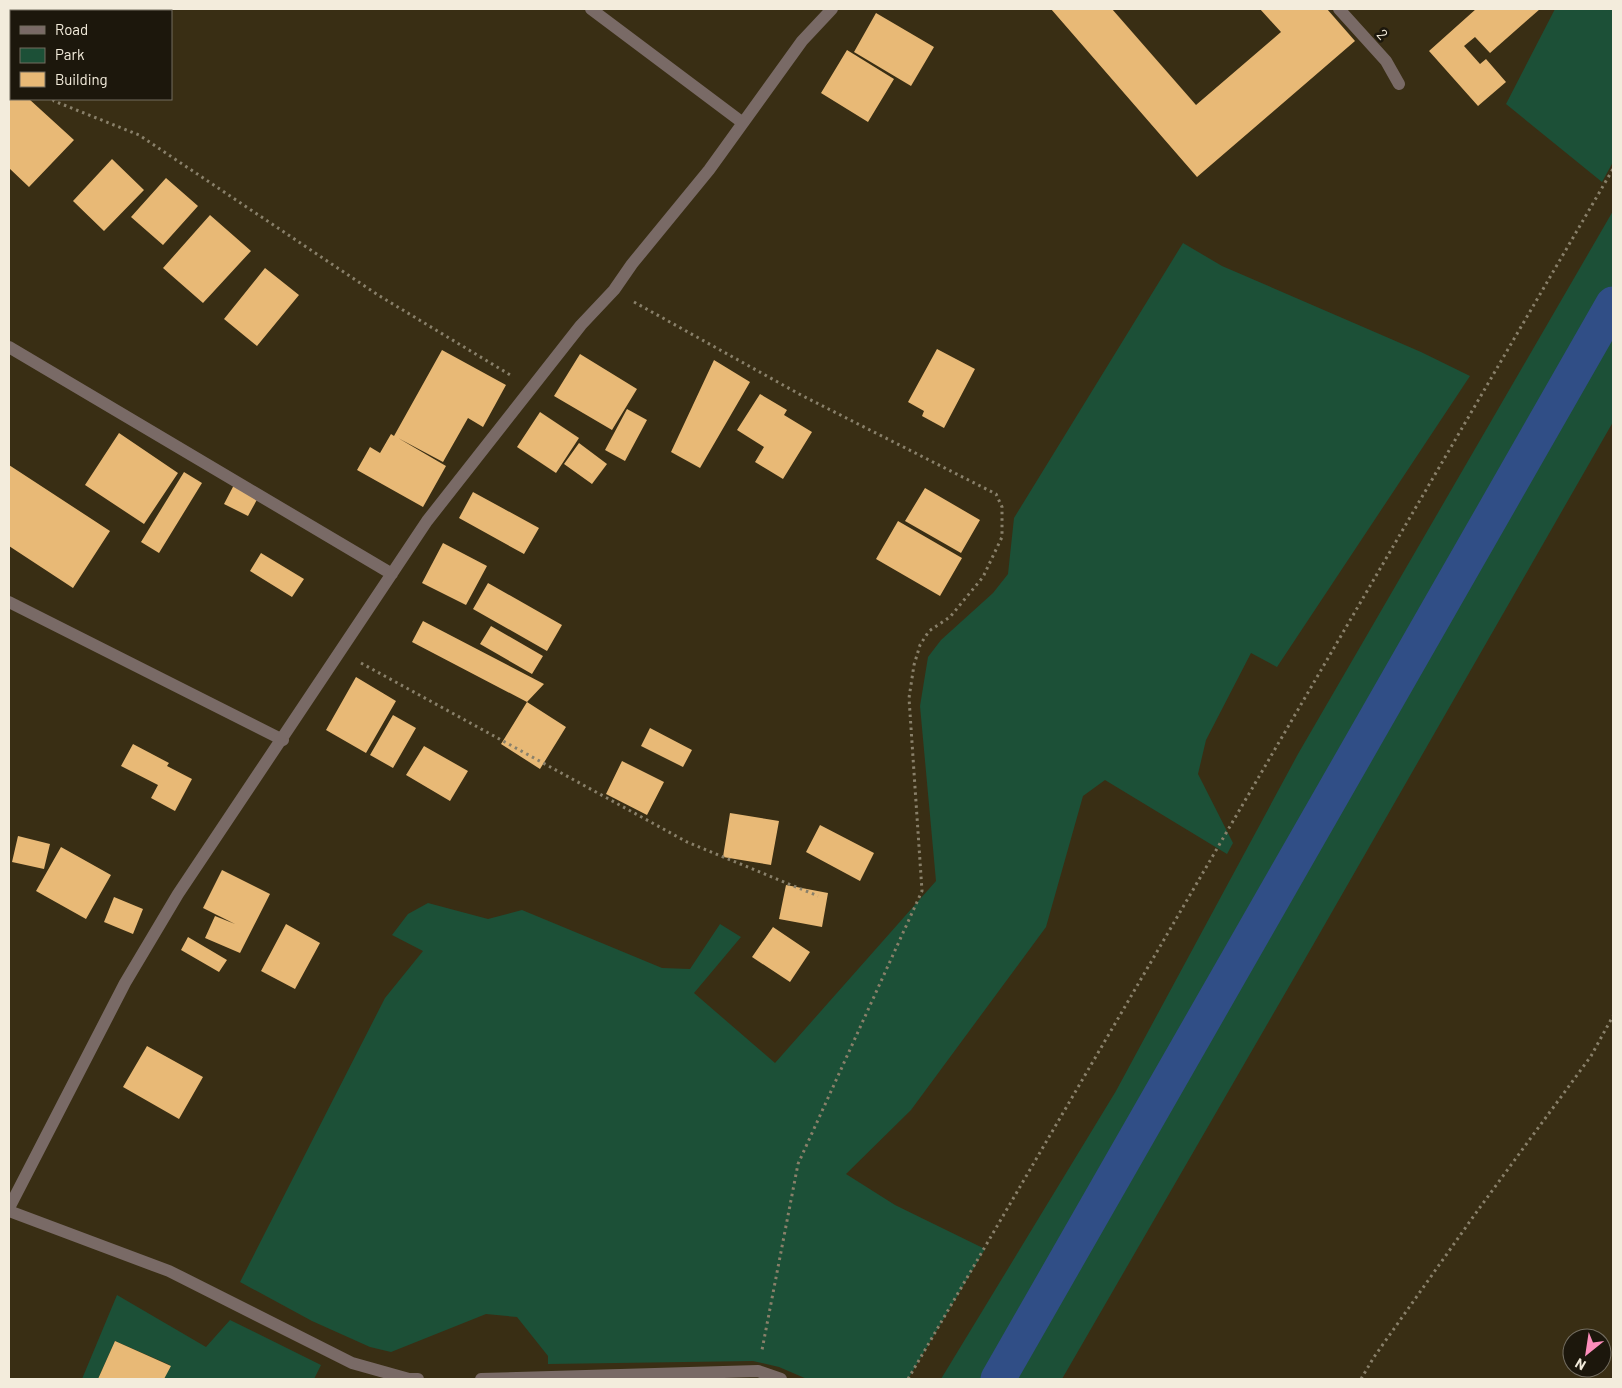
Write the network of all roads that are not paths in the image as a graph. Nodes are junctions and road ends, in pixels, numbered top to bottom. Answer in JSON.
{"nodes":[{"id":1,"x":591,"y":9,"type":"edge"},
{"id":2,"x":832,"y":9,"type":"edge"},
{"id":3,"x":1339,"y":9,"type":"edge"},
{"id":4,"x":1400,"y":84,"type":"dead end"},
{"id":5,"x":743,"y":123,"type":"junction"},
{"id":6,"x":9,"y":347,"type":"edge"},
{"id":7,"x":392,"y":574,"type":"junction"},
{"id":8,"x":9,"y":602,"type":"edge"},
{"id":9,"x":282,"y":740,"type":"junction"},
{"id":10,"x":9,"y":1209,"type":"edge"},
{"id":11,"x":418,"y":1379,"type":"edge"},
{"id":12,"x":481,"y":1379,"type":"edge"},
{"id":13,"x":781,"y":1379,"type":"edge"}],
"edges":[{"from":1,"to":5,"type":"street"},
{"from":2,"to":5,"type":"street"},
{"from":3,"to":4,"type":"street","name":"2"},
{"from":5,"to":7,"type":"street"},
{"from":6,"to":7,"type":"street"},
{"from":7,"to":9,"type":"street"},
{"from":8,"to":9,"type":"street"},
{"from":9,"to":10,"type":"street"},
{"from":10,"to":11,"type":"street"},
{"from":12,"to":13,"type":"street"}]}
